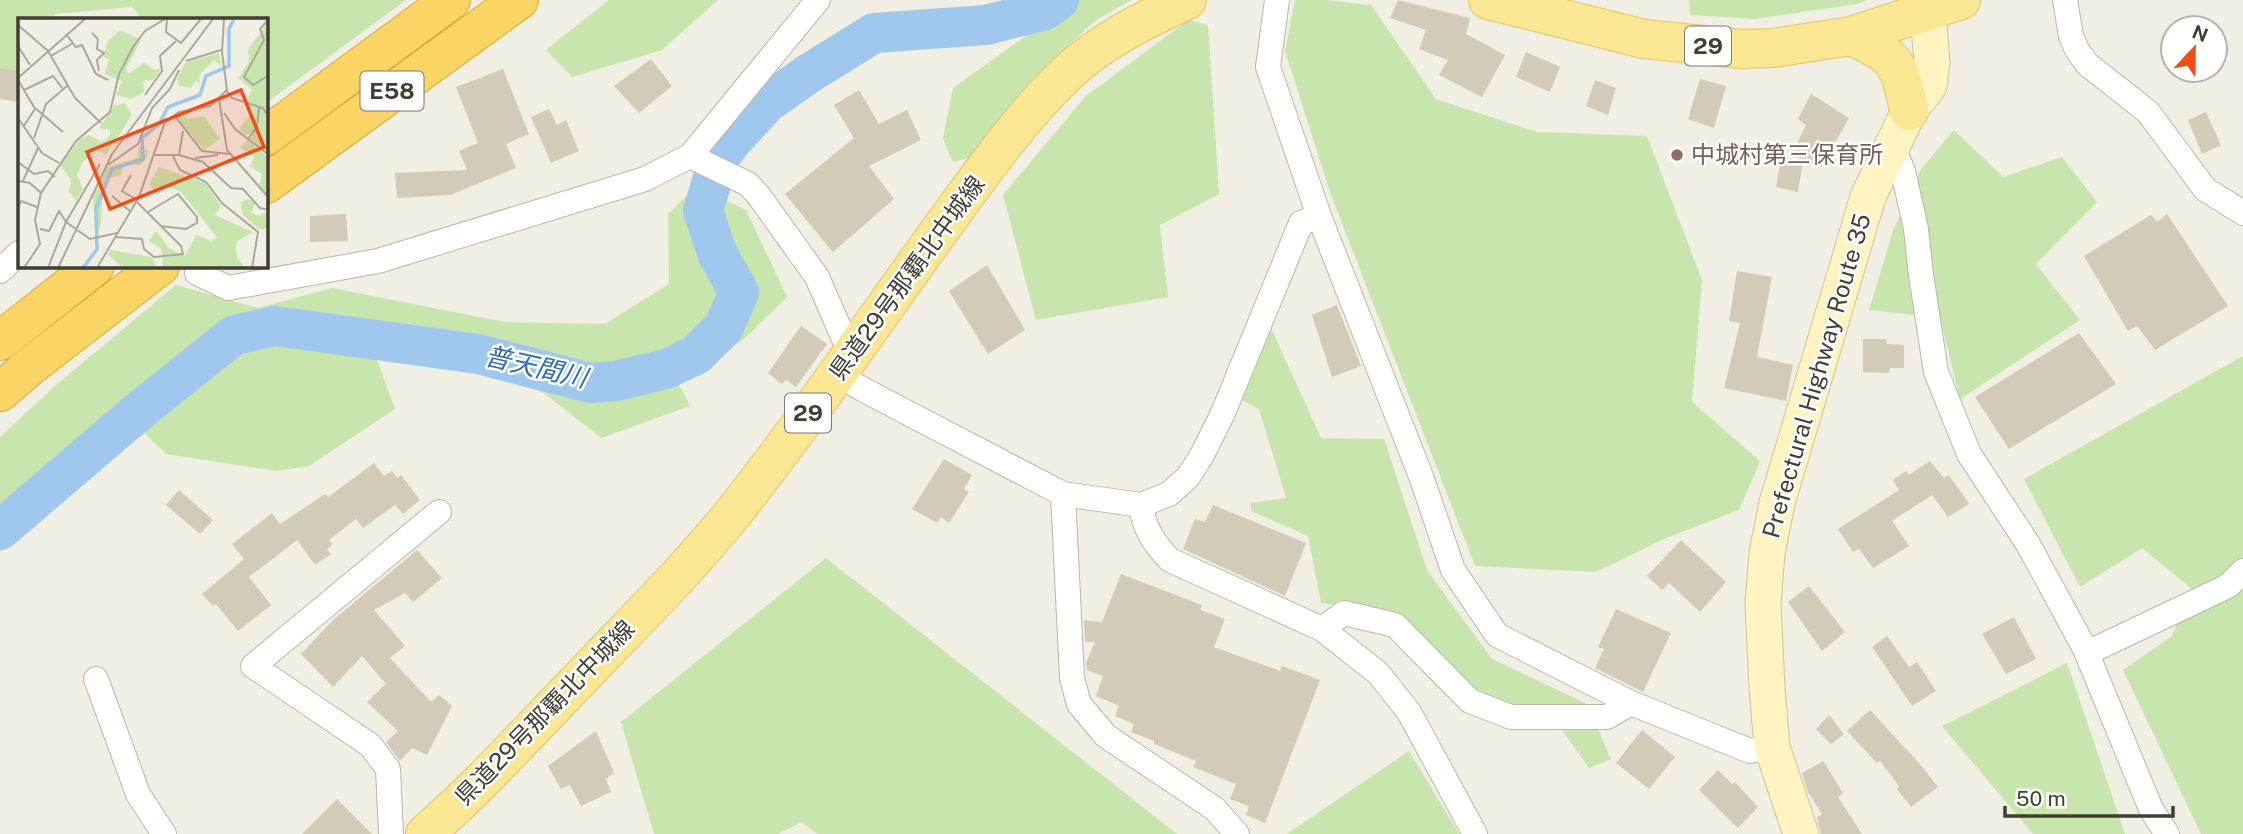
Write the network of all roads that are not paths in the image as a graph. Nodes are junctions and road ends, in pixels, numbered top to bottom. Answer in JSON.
{"nodes":[{"id":1,"x":451,"y":0,"type":"edge"},
{"id":2,"x":519,"y":0,"type":"edge"},
{"id":3,"x":818,"y":0,"type":"edge"},
{"id":4,"x":1187,"y":0,"type":"edge"},
{"id":5,"x":1277,"y":0,"type":"edge"},
{"id":6,"x":1488,"y":0,"type":"edge"},
{"id":7,"x":2065,"y":0,"type":"edge"},
{"id":8,"x":1945,"y":6,"type":"edge"},
{"id":9,"x":1851,"y":36,"type":"junction"},
{"id":10,"x":1909,"y":111,"type":"junction"},
{"id":11,"x":268,"y":135,"type":"edge"},
{"id":12,"x":1893,"y":146,"type":"junction"},
{"id":13,"x":691,"y":156,"type":"junction"},
{"id":14,"x":268,"y":183,"type":"edge"},
{"id":15,"x":2243,"y":213,"type":"edge"},
{"id":16,"x":1319,"y":216,"type":"junction"},
{"id":17,"x":18,"y":254,"type":"edge"},
{"id":18,"x":92,"y":268,"type":"edge"},
{"id":19,"x":179,"y":270,"type":"edge"},
{"id":20,"x":0,"y":271,"type":"edge"},
{"id":21,"x":0,"y":341,"type":"edge"},
{"id":22,"x":845,"y":363,"type":"junction"},
{"id":23,"x":0,"y":392,"type":"edge"},
{"id":24,"x":1063,"y":494,"type":"junction"},
{"id":25,"x":1141,"y":505,"type":"junction"},
{"id":26,"x":439,"y":512,"type":"dead end"},
{"id":27,"x":2243,"y":571,"type":"edge"},
{"id":28,"x":1322,"y":629,"type":"junction"},
{"id":29,"x":2087,"y":653,"type":"junction"},
{"id":30,"x":96,"y":679,"type":"dead end"},
{"id":31,"x":1632,"y":703,"type":"junction"},
{"id":32,"x":1772,"y":747,"type":"junction"},
{"id":33,"x":164,"y":834,"type":"edge"},
{"id":34,"x":391,"y":834,"type":"edge"},
{"id":35,"x":425,"y":834,"type":"edge"},
{"id":36,"x":1237,"y":834,"type":"edge"},
{"id":37,"x":1475,"y":834,"type":"edge"},
{"id":38,"x":1801,"y":834,"type":"edge"},
{"id":39,"x":2167,"y":834,"type":"edge"}],
"edges":[{"from":1,"to":11,"type":"highway","number":"E58"},
{"from":2,"to":14,"type":"highway","number":"E58"},
{"from":3,"to":13,"type":"street"},
{"from":4,"to":22,"type":"main road","name":"県道29号那覇北中城線","number":"29"},
{"from":5,"to":16,"type":"street"},
{"from":6,"to":9,"type":"main road","number":"29"},
{"from":7,"to":15,"type":"street"},
{"from":8,"to":9,"type":"main road","number":"29"},
{"from":8,"to":10,"type":"main road","name":"Prefectural Highway Route 35"},
{"from":9,"to":10,"type":"main road"},
{"from":10,"to":12,"type":"main road","name":"Prefectural Highway Route 35"},
{"from":12,"to":29,"type":"street"},
{"from":12,"to":32,"type":"main road","name":"Prefectural Highway Route 35"},
{"from":13,"to":19,"type":"street"},
{"from":13,"to":22,"type":"street"},
{"from":16,"to":25,"type":"street"},
{"from":16,"to":31,"type":"street"},
{"from":17,"to":20,"type":"street"},
{"from":18,"to":21,"type":"highway"},
{"from":19,"to":23,"type":"highway"},
{"from":22,"to":24,"type":"street"},
{"from":22,"to":35,"type":"main road","name":"県道29号那覇北中城線","number":"29"},
{"from":24,"to":25,"type":"street"},
{"from":24,"to":36,"type":"street"},
{"from":25,"to":28,"type":"street"},
{"from":26,"to":34,"type":"street"},
{"from":27,"to":29,"type":"street"},
{"from":28,"to":31,"type":"street"},
{"from":28,"to":37,"type":"street"},
{"from":29,"to":39,"type":"street"},
{"from":30,"to":33,"type":"street"},
{"from":31,"to":32,"type":"street"},
{"from":32,"to":38,"type":"main road","name":"Prefectural Highway Route 35"}]}
